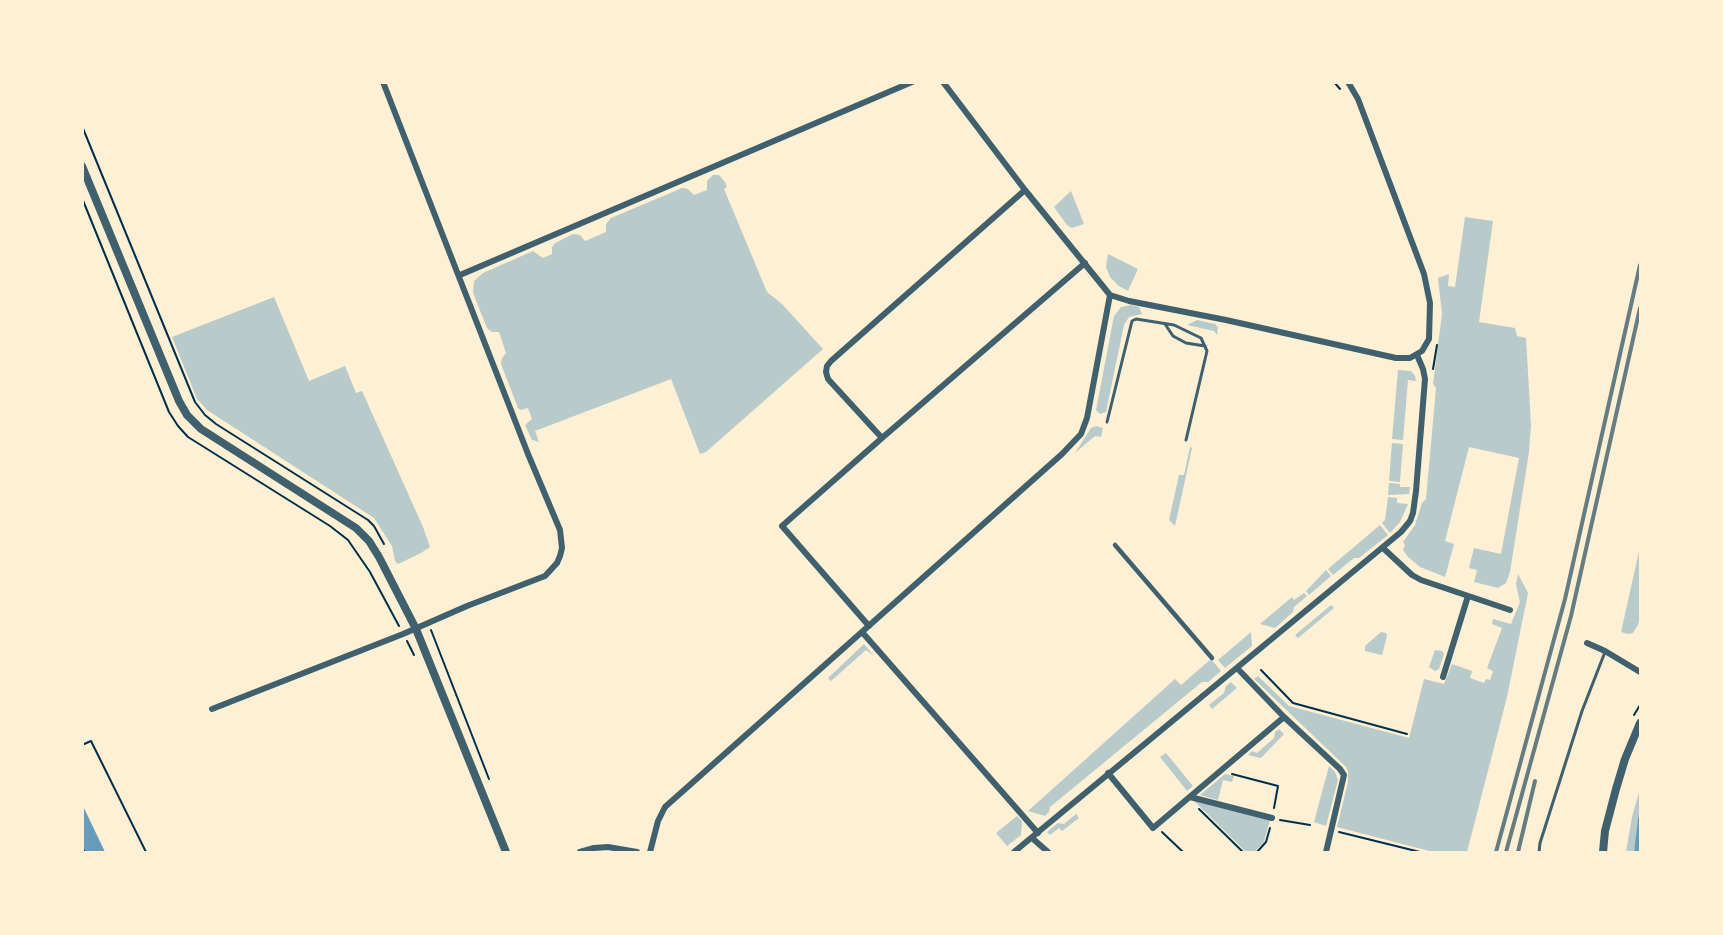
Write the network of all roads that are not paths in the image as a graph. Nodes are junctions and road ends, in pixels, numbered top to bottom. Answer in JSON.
{"nodes":[{"id":1,"x":383,"y":82,"type":"edge"},
{"id":2,"x":912,"y":82,"type":"edge"},
{"id":3,"x":943,"y":82,"type":"edge"},
{"id":4,"x":1348,"y":82,"type":"edge"},
{"id":5,"x":82,"y":166,"type":"edge"},
{"id":6,"x":1025,"y":190,"type":"junction"},
{"id":7,"x":1085,"y":263,"type":"junction"},
{"id":8,"x":460,"y":275,"type":"junction"},
{"id":9,"x":1110,"y":295,"type":"junction"},
{"id":10,"x":1165,"y":324,"type":"junction"},
{"id":11,"x":1205,"y":346,"type":"junction"},
{"id":12,"x":1417,"y":356,"type":"junction"},
{"id":13,"x":1107,"y":422,"type":"dead end"},
{"id":14,"x":882,"y":438,"type":"junction"},
{"id":15,"x":1186,"y":440,"type":"dead end"},
{"id":16,"x":1115,"y":545,"type":"dead end"},
{"id":17,"x":1383,"y":548,"type":"junction"},
{"id":18,"x":1468,"y":596,"type":"junction"},
{"id":19,"x":1510,"y":610,"type":"dead end"},
{"id":20,"x":868,"y":626,"type":"junction"},
{"id":21,"x":416,"y":629,"type":"junction"},
{"id":22,"x":862,"y":632,"type":"junction"},
{"id":23,"x":1587,"y":643,"type":"dead end"},
{"id":24,"x":1605,"y":651,"type":"junction"},
{"id":25,"x":1212,"y":658,"type":"dead end"},
{"id":26,"x":1237,"y":668,"type":"junction"},
{"id":27,"x":1641,"y":672,"type":"edge"},
{"id":28,"x":1443,"y":677,"type":"dead end"},
{"id":29,"x":212,"y":709,"type":"dead end"},
{"id":30,"x":1284,"y":717,"type":"junction"},
{"id":31,"x":1641,"y":723,"type":"edge"},
{"id":32,"x":1108,"y":773,"type":"junction"},
{"id":33,"x":1189,"y":798,"type":"junction"},
{"id":34,"x":1272,"y":818,"type":"road end"},
{"id":35,"x":1038,"y":833,"type":"junction"},
{"id":36,"x":1032,"y":838,"type":"junction"},
{"id":37,"x":506,"y":852,"type":"edge"},
{"id":38,"x":580,"y":852,"type":"edge"},
{"id":39,"x":637,"y":852,"type":"edge"},
{"id":40,"x":650,"y":852,"type":"edge"},
{"id":41,"x":1014,"y":852,"type":"edge"},
{"id":42,"x":1048,"y":852,"type":"edge"},
{"id":43,"x":1326,"y":852,"type":"edge"},
{"id":44,"x":1539,"y":852,"type":"edge"},
{"id":45,"x":1603,"y":852,"type":"edge"}],
"edges":[{"from":1,"to":8,"type":"street"},
{"from":2,"to":8,"type":"street"},
{"from":3,"to":6,"type":"street"},
{"from":4,"to":12,"type":"street"},
{"from":5,"to":21,"type":"street"},
{"from":6,"to":7,"type":"street"},
{"from":6,"to":14,"type":"street"},
{"from":7,"to":9,"type":"street"},
{"from":7,"to":14,"type":"street"},
{"from":8,"to":21,"type":"street"},
{"from":9,"to":12,"type":"street"},
{"from":9,"to":20,"type":"street"},
{"from":10,"to":11,"type":"lane"},
{"from":10,"to":11,"type":"lane"},
{"from":10,"to":13,"type":"lane"},
{"from":11,"to":15,"type":"lane"},
{"from":12,"to":17,"type":"street"},
{"from":14,"to":20,"type":"street"},
{"from":16,"to":25,"type":"street"},
{"from":17,"to":18,"type":"street"},
{"from":17,"to":26,"type":"street"},
{"from":18,"to":19,"type":"street"},
{"from":18,"to":28,"type":"street"},
{"from":20,"to":22,"type":"street"},
{"from":21,"to":29,"type":"street"},
{"from":21,"to":37,"type":"street"},
{"from":22,"to":35,"type":"street"},
{"from":22,"to":40,"type":"street"},
{"from":23,"to":24,"type":"street"},
{"from":24,"to":27,"type":"street"},
{"from":24,"to":44,"type":"lane"},
{"from":26,"to":30,"type":"street"},
{"from":26,"to":32,"type":"street"},
{"from":30,"to":33,"type":"street"},
{"from":30,"to":43,"type":"street"},
{"from":31,"to":45,"type":"street"},
{"from":32,"to":33,"type":"street"},
{"from":32,"to":35,"type":"street"},
{"from":33,"to":34,"type":"street"},
{"from":35,"to":36,"type":"street"},
{"from":36,"to":41,"type":"street"},
{"from":36,"to":42,"type":"street"},
{"from":38,"to":39,"type":"street"}]}
